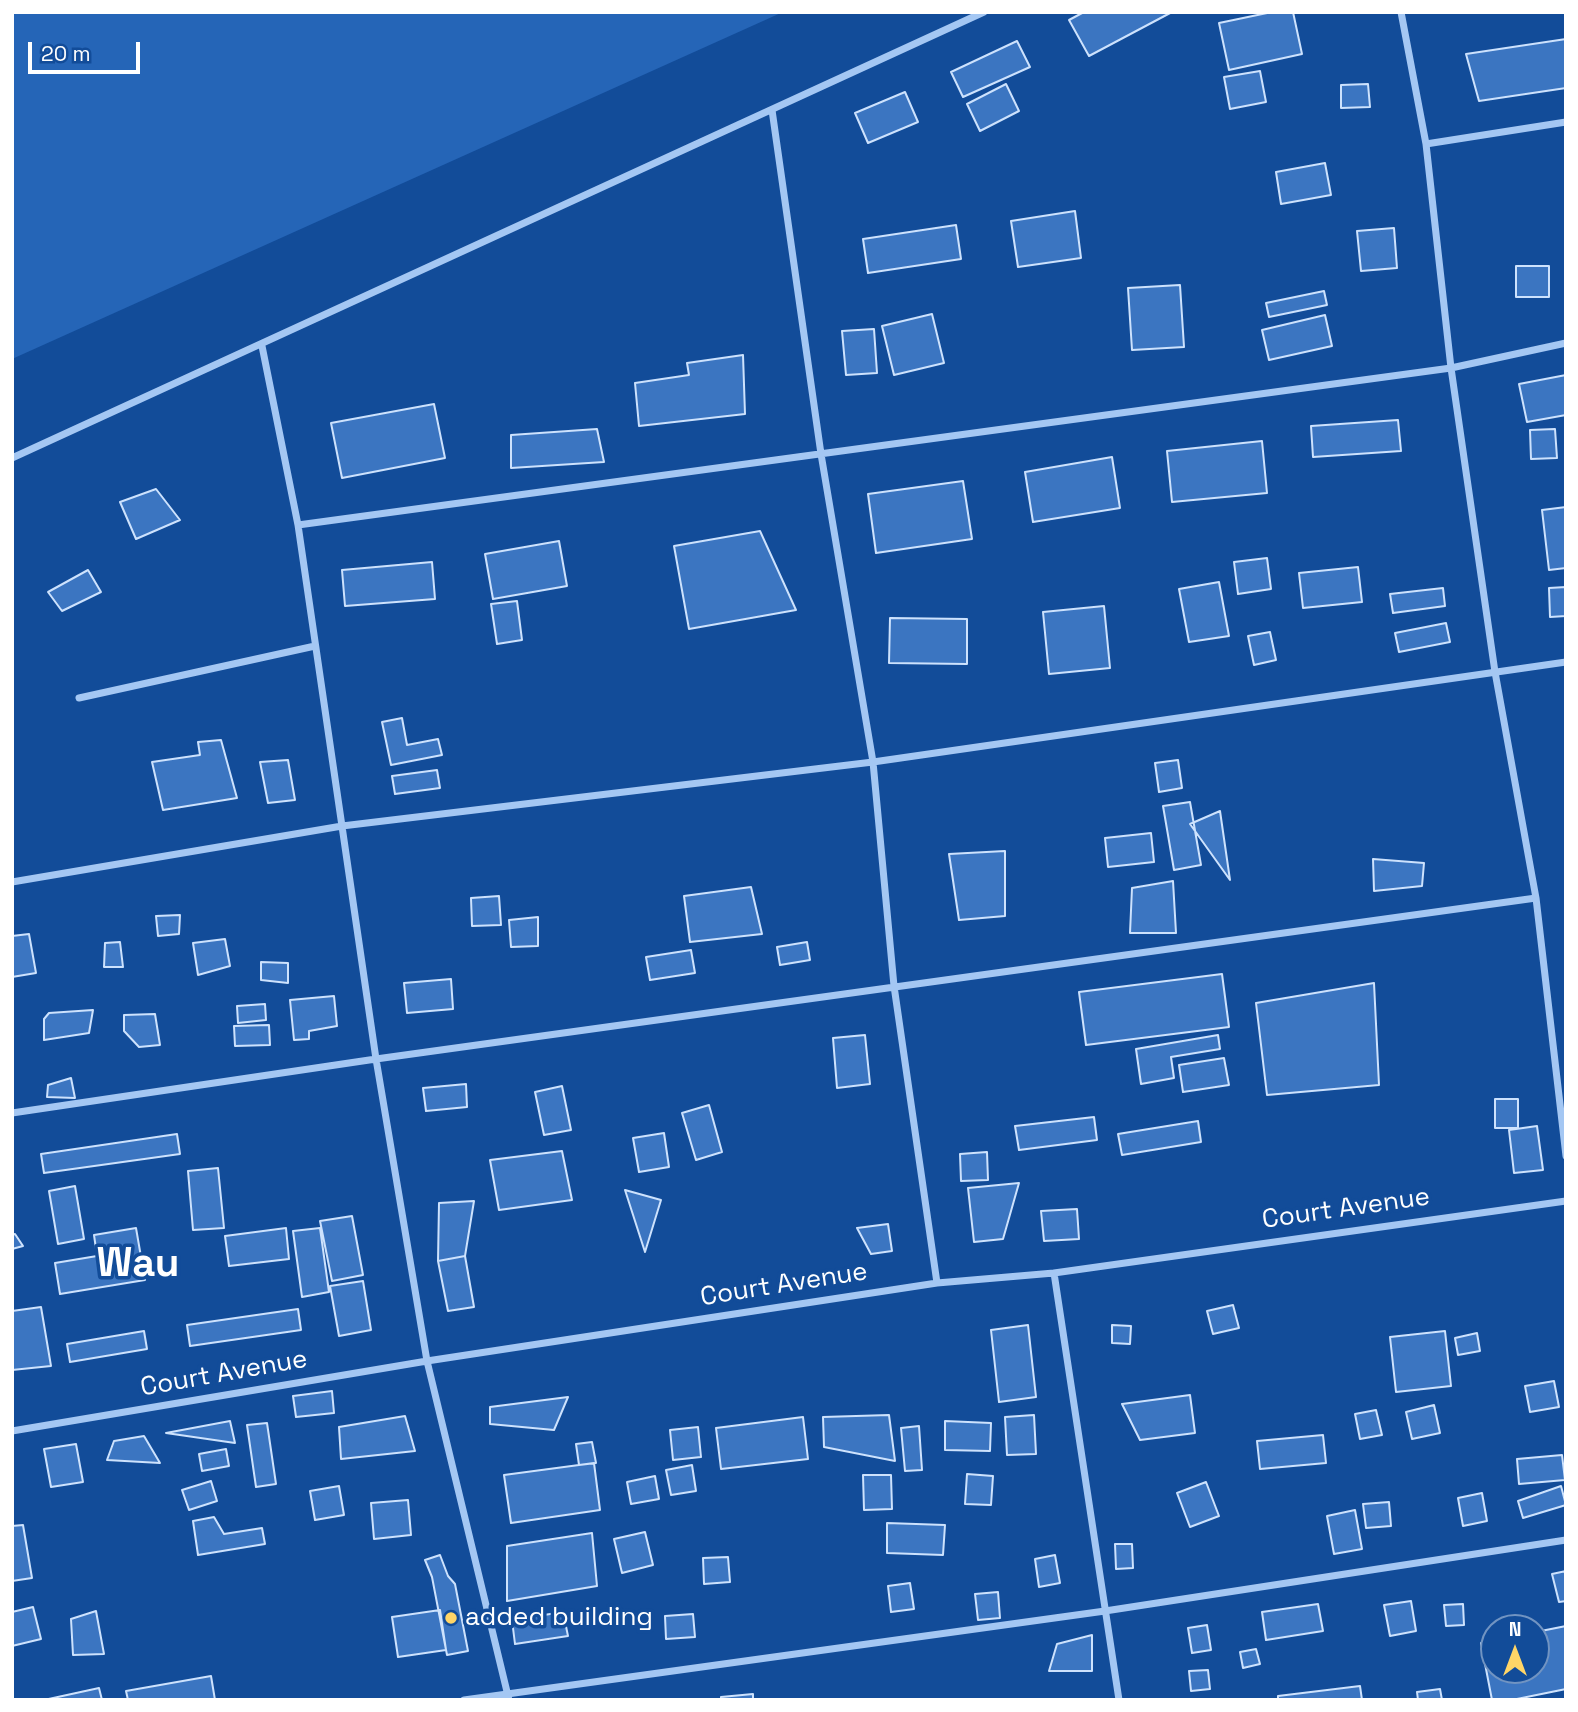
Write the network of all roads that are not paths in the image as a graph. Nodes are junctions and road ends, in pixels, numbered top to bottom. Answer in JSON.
{"nodes":[{"id":1,"x":984,"y":12,"type":"edge"},
{"id":2,"x":1401,"y":12,"type":"edge"},
{"id":3,"x":772,"y":110,"type":"junction"},
{"id":4,"x":1566,"y":122,"type":"edge"},
{"id":5,"x":1426,"y":144,"type":"junction"},
{"id":6,"x":1566,"y":343,"type":"edge"},
{"id":7,"x":262,"y":346,"type":"junction"},
{"id":8,"x":1451,"y":368,"type":"junction"},
{"id":9,"x":821,"y":454,"type":"junction"},
{"id":10,"x":12,"y":458,"type":"edge"},
{"id":11,"x":298,"y":525,"type":"junction"},
{"id":12,"x":315,"y":646,"type":"junction"},
{"id":13,"x":1566,"y":662,"type":"edge"},
{"id":14,"x":1494,"y":671,"type":"junction"},
{"id":15,"x":79,"y":698,"type":"dead end"},
{"id":16,"x":873,"y":762,"type":"junction"},
{"id":17,"x":342,"y":826,"type":"junction"},
{"id":18,"x":12,"y":882,"type":"edge"},
{"id":19,"x":1536,"y":898,"type":"junction"},
{"id":20,"x":894,"y":986,"type":"junction"},
{"id":21,"x":376,"y":1059,"type":"junction"},
{"id":22,"x":12,"y":1113,"type":"edge"},
{"id":23,"x":1566,"y":1156,"type":"edge"},
{"id":24,"x":1566,"y":1201,"type":"edge"},
{"id":25,"x":1054,"y":1273,"type":"junction"},
{"id":26,"x":937,"y":1283,"type":"junction"},
{"id":27,"x":427,"y":1361,"type":"junction"},
{"id":28,"x":12,"y":1431,"type":"edge"},
{"id":29,"x":1566,"y":1541,"type":"edge"},
{"id":30,"x":1105,"y":1611,"type":"junction"},
{"id":31,"x":509,"y":1697,"type":"edge"},
{"id":32,"x":464,"y":1700,"type":"edge"},
{"id":33,"x":1119,"y":1700,"type":"edge"}],
"edges":[{"from":1,"to":3,"type":"street"},
{"from":2,"to":5,"type":"street"},
{"from":3,"to":7,"type":"street"},
{"from":3,"to":9,"type":"street"},
{"from":4,"to":5,"type":"street"},
{"from":5,"to":8,"type":"street"},
{"from":6,"to":8,"type":"street"},
{"from":7,"to":10,"type":"street"},
{"from":7,"to":11,"type":"street"},
{"from":8,"to":9,"type":"street"},
{"from":8,"to":14,"type":"street"},
{"from":9,"to":11,"type":"street"},
{"from":9,"to":16,"type":"street"},
{"from":11,"to":12,"type":"street"},
{"from":12,"to":15,"type":"street"},
{"from":12,"to":17,"type":"street"},
{"from":13,"to":14,"type":"street"},
{"from":14,"to":16,"type":"street"},
{"from":14,"to":19,"type":"street"},
{"from":16,"to":17,"type":"street"},
{"from":16,"to":20,"type":"street"},
{"from":17,"to":18,"type":"street"},
{"from":17,"to":21,"type":"street"},
{"from":19,"to":20,"type":"street"},
{"from":19,"to":23,"type":"street"},
{"from":20,"to":21,"type":"street"},
{"from":20,"to":26,"type":"street"},
{"from":21,"to":22,"type":"street"},
{"from":21,"to":27,"type":"street"},
{"from":24,"to":25,"type":"street","name":"Court Avenue"},
{"from":25,"to":26,"type":"street","name":"Court Avenue"},
{"from":25,"to":30,"type":"street"},
{"from":26,"to":27,"type":"street","name":"Court Avenue"},
{"from":27,"to":28,"type":"street","name":"Court Avenue"},
{"from":27,"to":31,"type":"street"},
{"from":29,"to":30,"type":"street"},
{"from":30,"to":31,"type":"street"},
{"from":30,"to":33,"type":"street"},
{"from":31,"to":32,"type":"street"}]}
